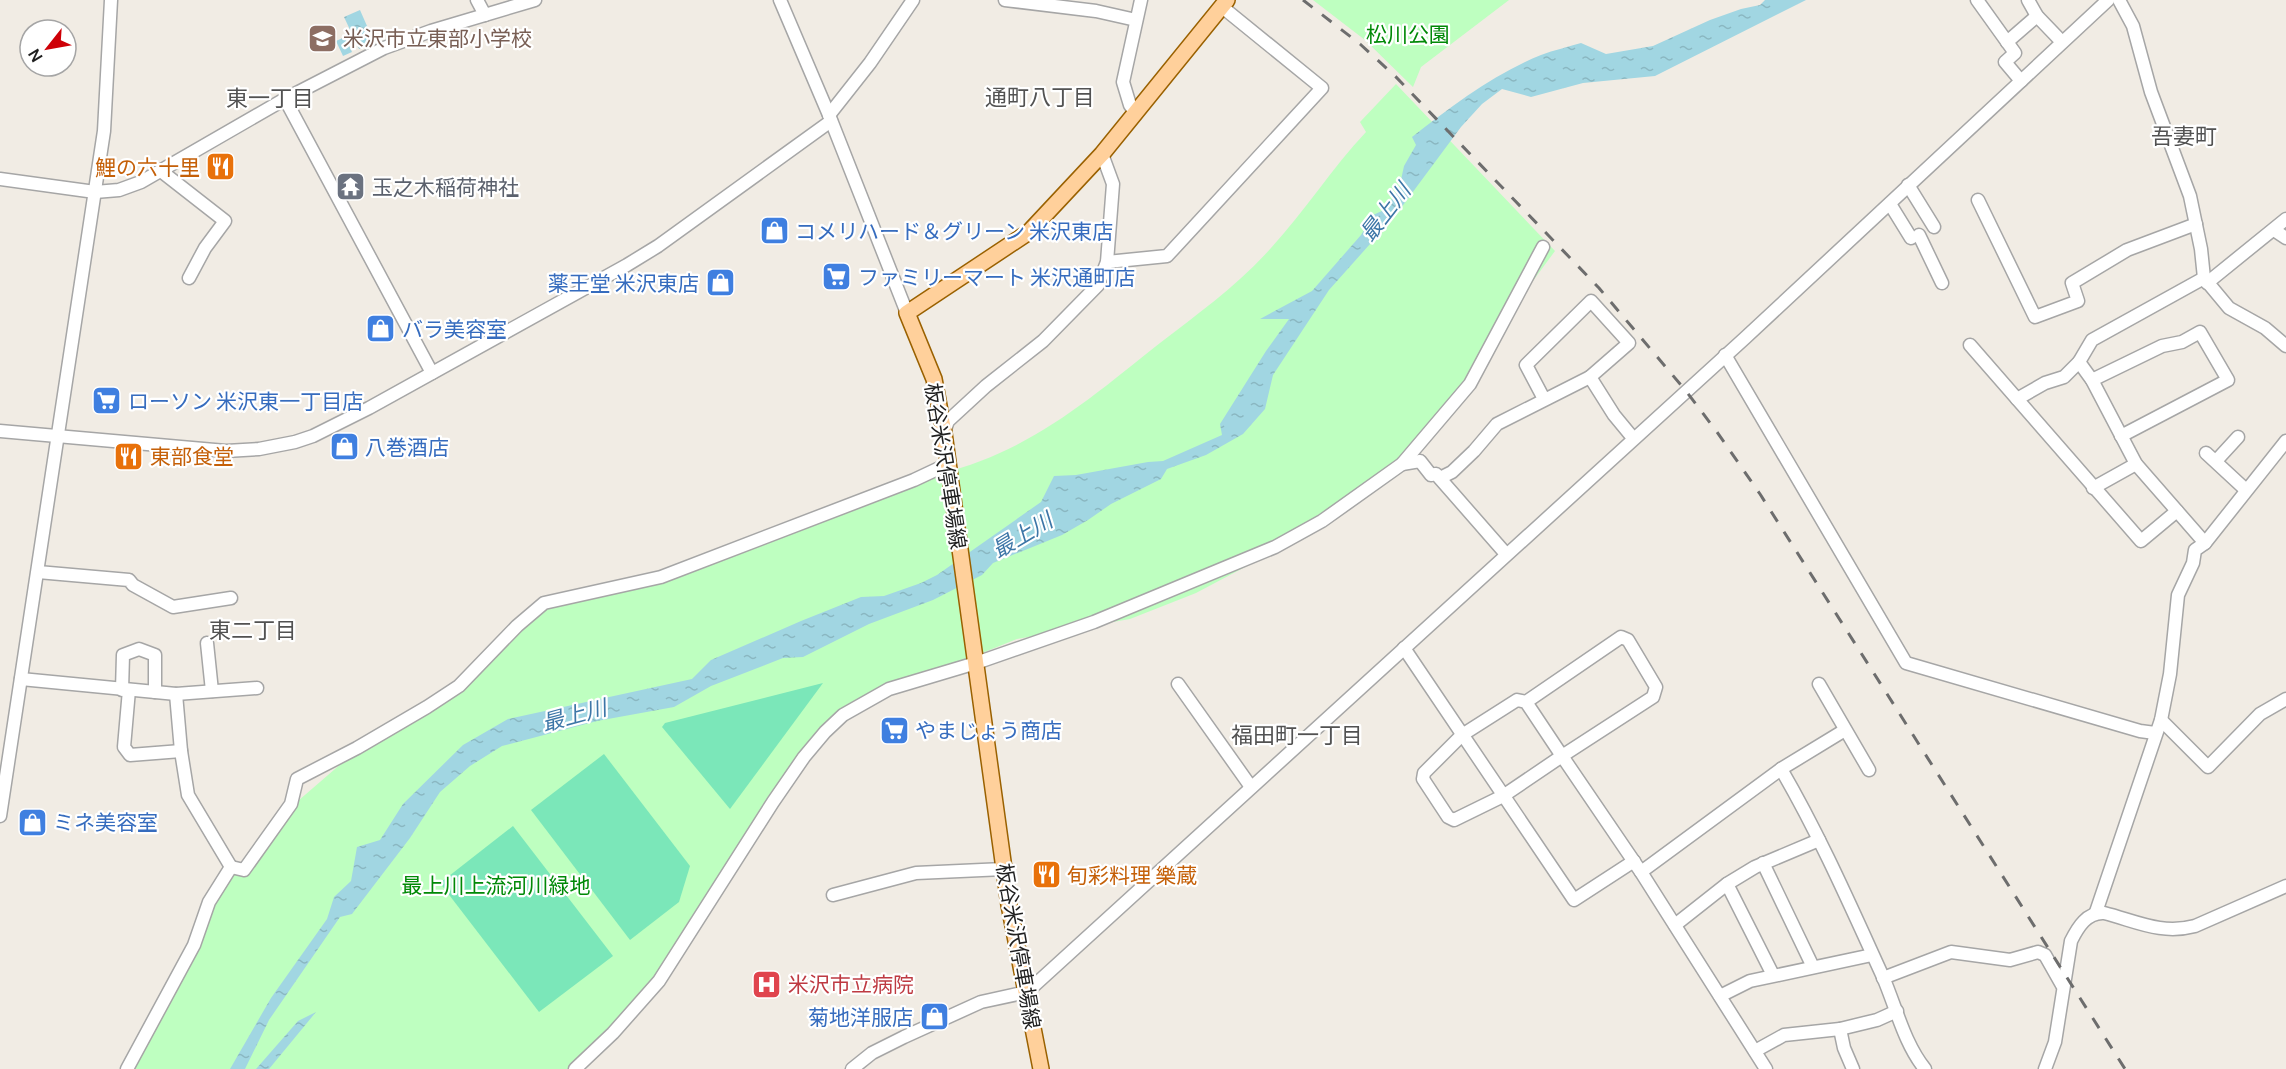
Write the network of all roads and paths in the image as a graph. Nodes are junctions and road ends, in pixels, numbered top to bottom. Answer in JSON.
{"nodes":[{"id":1,"x":111,"y":0,"type":"edge"},
{"id":2,"x":477,"y":0,"type":"edge"},
{"id":3,"x":535,"y":0,"type":"edge"},
{"id":4,"x":780,"y":0,"type":"edge"},
{"id":5,"x":913,"y":0,"type":"edge"},
{"id":6,"x":1005,"y":0,"type":"edge"},
{"id":7,"x":1141,"y":0,"type":"edge"},
{"id":8,"x":1977,"y":0,"type":"edge"},
{"id":9,"x":2028,"y":0,"type":"edge"},
{"id":10,"x":2108,"y":0,"type":"edge"},
{"id":11,"x":2119,"y":0,"type":"edge"},
{"id":12,"x":1224,"y":3,"type":"edge"},
{"id":13,"x":485,"y":15,"type":"junction"},
{"id":14,"x":2037,"y":16,"type":"junction"},
{"id":15,"x":1136,"y":20,"type":"junction"},
{"id":16,"x":2007,"y":42,"type":"junction"},
{"id":17,"x":2062,"y":42,"type":"junction"},
{"id":18,"x":2021,"y":81,"type":"junction"},
{"id":19,"x":285,"y":99,"type":"junction"},
{"id":20,"x":1136,"y":114,"type":"junction"},
{"id":21,"x":830,"y":118,"type":"junction"},
{"id":22,"x":1102,"y":154,"type":"junction"},
{"id":23,"x":160,"y":171,"type":"junction"},
{"id":24,"x":0,"y":179,"type":"edge"},
{"id":25,"x":1908,"y":186,"type":"junction"},
{"id":26,"x":95,"y":192,"type":"junction"},
{"id":27,"x":1978,"y":200,"type":"dead end"},
{"id":28,"x":1890,"y":204,"type":"junction"},
{"id":29,"x":2286,"y":219,"type":"edge"},
{"id":30,"x":2196,"y":224,"type":"junction"},
{"id":31,"x":1934,"y":227,"type":"dead end"},
{"id":32,"x":2274,"y":230,"type":"junction"},
{"id":33,"x":2286,"y":238,"type":"edge"},
{"id":34,"x":1544,"y":247,"type":"dead end"},
{"id":35,"x":1107,"y":261,"type":"junction"},
{"id":36,"x":189,"y":278,"type":"dead end"},
{"id":37,"x":2205,"y":281,"type":"junction"},
{"id":38,"x":1942,"y":282,"type":"dead end"},
{"id":39,"x":907,"y":313,"type":"junction"},
{"id":40,"x":1970,"y":345,"type":"dead end"},
{"id":41,"x":2286,"y":346,"type":"edge"},
{"id":42,"x":1725,"y":355,"type":"junction"},
{"id":43,"x":2079,"y":363,"type":"junction"},
{"id":44,"x":432,"y":373,"type":"junction"},
{"id":45,"x":1590,"y":378,"type":"junction"},
{"id":46,"x":2092,"y":380,"type":"junction"},
{"id":47,"x":1544,"y":399,"type":"junction"},
{"id":48,"x":2017,"y":399,"type":"junction"},
{"id":49,"x":0,"y":431,"type":"edge"},
{"id":50,"x":944,"y":433,"type":"junction"},
{"id":51,"x":58,"y":435,"type":"junction"},
{"id":52,"x":2121,"y":436,"type":"junction"},
{"id":53,"x":2238,"y":437,"type":"dead end"},
{"id":54,"x":1633,"y":438,"type":"junction"},
{"id":55,"x":2286,"y":441,"type":"edge"},
{"id":56,"x":1402,"y":464,"type":"junction"},
{"id":57,"x":2136,"y":464,"type":"junction"},
{"id":58,"x":948,"y":470,"type":"junction"},
{"id":59,"x":1440,"y":478,"type":"junction"},
{"id":60,"x":2093,"y":488,"type":"junction"},
{"id":61,"x":2246,"y":490,"type":"junction"},
{"id":62,"x":2178,"y":511,"type":"junction"},
{"id":63,"x":2205,"y":543,"type":"junction"},
{"id":64,"x":1506,"y":554,"type":"junction"},
{"id":65,"x":38,"y":572,"type":"junction"},
{"id":66,"x":231,"y":598,"type":"dead end"},
{"id":67,"x":207,"y":643,"type":"dead end"},
{"id":68,"x":1404,"y":648,"type":"junction"},
{"id":69,"x":975,"y":657,"type":"junction"},
{"id":70,"x":21,"y":679,"type":"junction"},
{"id":71,"x":1178,"y":684,"type":"dead end"},
{"id":72,"x":1819,"y":684,"type":"dead end"},
{"id":73,"x":257,"y":688,"type":"dead end"},
{"id":74,"x":126,"y":690,"type":"junction"},
{"id":75,"x":212,"y":691,"type":"junction"},
{"id":76,"x":155,"y":692,"type":"junction"},
{"id":77,"x":176,"y":694,"type":"junction"},
{"id":78,"x":2286,"y":699,"type":"edge"},
{"id":79,"x":1526,"y":702,"type":"junction"},
{"id":80,"x":2161,"y":720,"type":"junction"},
{"id":81,"x":1845,"y":730,"type":"junction"},
{"id":82,"x":2156,"y":733,"type":"junction"},
{"id":83,"x":1462,"y":735,"type":"junction"},
{"id":84,"x":181,"y":752,"type":"junction"},
{"id":85,"x":1562,"y":756,"type":"junction"},
{"id":86,"x":1781,"y":769,"type":"junction"},
{"id":87,"x":1869,"y":770,"type":"dead end"},
{"id":88,"x":1251,"y":787,"type":"junction"},
{"id":89,"x":1503,"y":796,"type":"junction"},
{"id":90,"x":0,"y":814,"type":"edge"},
{"id":91,"x":1819,"y":840,"type":"junction"},
{"id":92,"x":1634,"y":861,"type":"junction"},
{"id":93,"x":1763,"y":863,"type":"junction"},
{"id":94,"x":231,"y":867,"type":"junction"},
{"id":95,"x":1005,"y":869,"type":"junction"},
{"id":96,"x":1641,"y":872,"type":"junction"},
{"id":97,"x":1727,"y":884,"type":"junction"},
{"id":98,"x":2286,"y":886,"type":"edge"},
{"id":99,"x":833,"y":895,"type":"dead end"},
{"id":100,"x":2096,"y":912,"type":"junction"},
{"id":101,"x":1675,"y":925,"type":"junction"},
{"id":102,"x":1872,"y":955,"type":"junction"},
{"id":103,"x":1813,"y":967,"type":"junction"},
{"id":104,"x":1773,"y":975,"type":"junction"},
{"id":105,"x":1883,"y":978,"type":"junction"},
{"id":106,"x":2062,"y":986,"type":"junction"},
{"id":107,"x":1027,"y":992,"type":"junction"},
{"id":108,"x":1720,"y":996,"type":"junction"},
{"id":109,"x":1897,"y":1011,"type":"junction"},
{"id":110,"x":1840,"y":1029,"type":"junction"},
{"id":111,"x":1755,"y":1051,"type":"junction"},
{"id":112,"x":127,"y":1069,"type":"edge"},
{"id":113,"x":575,"y":1069,"type":"edge"},
{"id":114,"x":852,"y":1069,"type":"edge"},
{"id":115,"x":1041,"y":1069,"type":"edge"},
{"id":116,"x":1766,"y":1069,"type":"edge"},
{"id":117,"x":1853,"y":1069,"type":"edge"},
{"id":118,"x":1925,"y":1069,"type":"edge"},
{"id":119,"x":2045,"y":1069,"type":"edge"}],
"edges":[{"from":1,"to":26,"type":"street"},
{"from":2,"to":13,"type":"street"},
{"from":3,"to":13,"type":"street"},
{"from":4,"to":21,"type":"street"},
{"from":5,"to":21,"type":"street"},
{"from":6,"to":15,"type":"street"},
{"from":7,"to":15,"type":"street"},
{"from":8,"to":16,"type":"street"},
{"from":9,"to":14,"type":"street"},
{"from":10,"to":17,"type":"street"},
{"from":11,"to":30,"type":"street"},
{"from":12,"to":20,"type":"main road"},
{"from":12,"to":35,"type":"street"},
{"from":13,"to":19,"type":"street"},
{"from":14,"to":16,"type":"street"},
{"from":14,"to":17,"type":"street"},
{"from":15,"to":20,"type":"street"},
{"from":16,"to":18,"type":"street"},
{"from":17,"to":18,"type":"street"},
{"from":18,"to":25,"type":"street"},
{"from":19,"to":23,"type":"street"},
{"from":19,"to":44,"type":"street"},
{"from":20,"to":22,"type":"main road"},
{"from":21,"to":39,"type":"street"},
{"from":21,"to":44,"type":"street"},
{"from":22,"to":35,"type":"street"},
{"from":22,"to":39,"type":"main road"},
{"from":23,"to":26,"type":"street"},
{"from":23,"to":36,"type":"street"},
{"from":24,"to":26,"type":"street"},
{"from":25,"to":28,"type":"street"},
{"from":25,"to":31,"type":"street"},
{"from":26,"to":51,"type":"street"},
{"from":27,"to":30,"type":"street"},
{"from":28,"to":38,"type":"street"},
{"from":28,"to":42,"type":"street"},
{"from":29,"to":32,"type":"street"},
{"from":30,"to":37,"type":"street"},
{"from":32,"to":33,"type":"street"},
{"from":32,"to":37,"type":"street"},
{"from":34,"to":56,"type":"street"},
{"from":35,"to":50,"type":"street"},
{"from":37,"to":41,"type":"street"},
{"from":37,"to":43,"type":"street"},
{"from":39,"to":50,"type":"main road","name":"板谷米沢停車場線"},
{"from":40,"to":48,"type":"street"},
{"from":42,"to":54,"type":"street"},
{"from":42,"to":82,"type":"street"},
{"from":43,"to":46,"type":"street"},
{"from":43,"to":48,"type":"street"},
{"from":44,"to":51,"type":"street"},
{"from":45,"to":47,"type":"street"},
{"from":45,"to":47,"type":"street"},
{"from":45,"to":54,"type":"street"},
{"from":46,"to":52,"type":"street"},
{"from":46,"to":52,"type":"street"},
{"from":47,"to":59,"type":"street"},
{"from":48,"to":60,"type":"street"},
{"from":49,"to":51,"type":"street"},
{"from":50,"to":58,"type":"main road","name":"板谷米沢停車場線"},
{"from":51,"to":65,"type":"street"},
{"from":52,"to":57,"type":"street"},
{"from":53,"to":61,"type":"street"},
{"from":54,"to":64,"type":"street"},
{"from":55,"to":61,"type":"street"},
{"from":56,"to":59,"type":"street"},
{"from":56,"to":69,"type":"street"},
{"from":57,"to":60,"type":"street"},
{"from":57,"to":62,"type":"street"},
{"from":58,"to":69,"type":"main road","name":"板谷米沢停車場線"},
{"from":58,"to":94,"type":"street"},
{"from":59,"to":64,"type":"street"},
{"from":60,"to":62,"type":"street"},
{"from":61,"to":63,"type":"street"},
{"from":62,"to":63,"type":"street"},
{"from":63,"to":80,"type":"street"},
{"from":64,"to":68,"type":"street"},
{"from":65,"to":66,"type":"street"},
{"from":65,"to":70,"type":"street"},
{"from":67,"to":75,"type":"street"},
{"from":68,"to":83,"type":"street"},
{"from":68,"to":88,"type":"street"},
{"from":69,"to":95,"type":"main road","name":"板谷米沢停車場線"},
{"from":69,"to":113,"type":"street"},
{"from":70,"to":74,"type":"street"},
{"from":70,"to":90,"type":"street"},
{"from":71,"to":88,"type":"street"},
{"from":72,"to":81,"type":"street"},
{"from":73,"to":75,"type":"street"},
{"from":74,"to":76,"type":"street"},
{"from":74,"to":76,"type":"street"},
{"from":74,"to":84,"type":"street"},
{"from":75,"to":77,"type":"street"},
{"from":76,"to":77,"type":"street"},
{"from":77,"to":84,"type":"street"},
{"from":78,"to":80,"type":"street"},
{"from":79,"to":83,"type":"street"},
{"from":79,"to":85,"type":"street"},
{"from":79,"to":85,"type":"street"},
{"from":80,"to":82,"type":"street"},
{"from":81,"to":86,"type":"street"},
{"from":81,"to":87,"type":"street"},
{"from":82,"to":100,"type":"street"},
{"from":83,"to":89,"type":"street"},
{"from":83,"to":89,"type":"street"},
{"from":84,"to":94,"type":"street"},
{"from":85,"to":89,"type":"street"},
{"from":85,"to":92,"type":"street"},
{"from":86,"to":91,"type":"street"},
{"from":86,"to":96,"type":"street"},
{"from":88,"to":107,"type":"street"},
{"from":89,"to":92,"type":"street"},
{"from":91,"to":93,"type":"street"},
{"from":91,"to":102,"type":"street"},
{"from":92,"to":96,"type":"street"},
{"from":93,"to":97,"type":"street"},
{"from":93,"to":103,"type":"street"},
{"from":94,"to":112,"type":"street"},
{"from":95,"to":99,"type":"street"},
{"from":95,"to":107,"type":"main road","name":"板谷米沢停車場線"},
{"from":96,"to":101,"type":"street"},
{"from":97,"to":101,"type":"street"},
{"from":97,"to":104,"type":"street"},
{"from":98,"to":100,"type":"street"},
{"from":100,"to":106,"type":"street"},
{"from":101,"to":108,"type":"street"},
{"from":102,"to":103,"type":"street"},
{"from":102,"to":105,"type":"street"},
{"from":103,"to":104,"type":"street"},
{"from":104,"to":108,"type":"street"},
{"from":105,"to":106,"type":"street"},
{"from":105,"to":109,"type":"street"},
{"from":106,"to":119,"type":"street"},
{"from":107,"to":114,"type":"street"},
{"from":107,"to":115,"type":"main road","name":"板谷米沢停車場線"},
{"from":108,"to":111,"type":"street"},
{"from":109,"to":110,"type":"street"},
{"from":109,"to":118,"type":"street"},
{"from":110,"to":111,"type":"street"},
{"from":110,"to":117,"type":"street"},
{"from":111,"to":116,"type":"street"}]}
